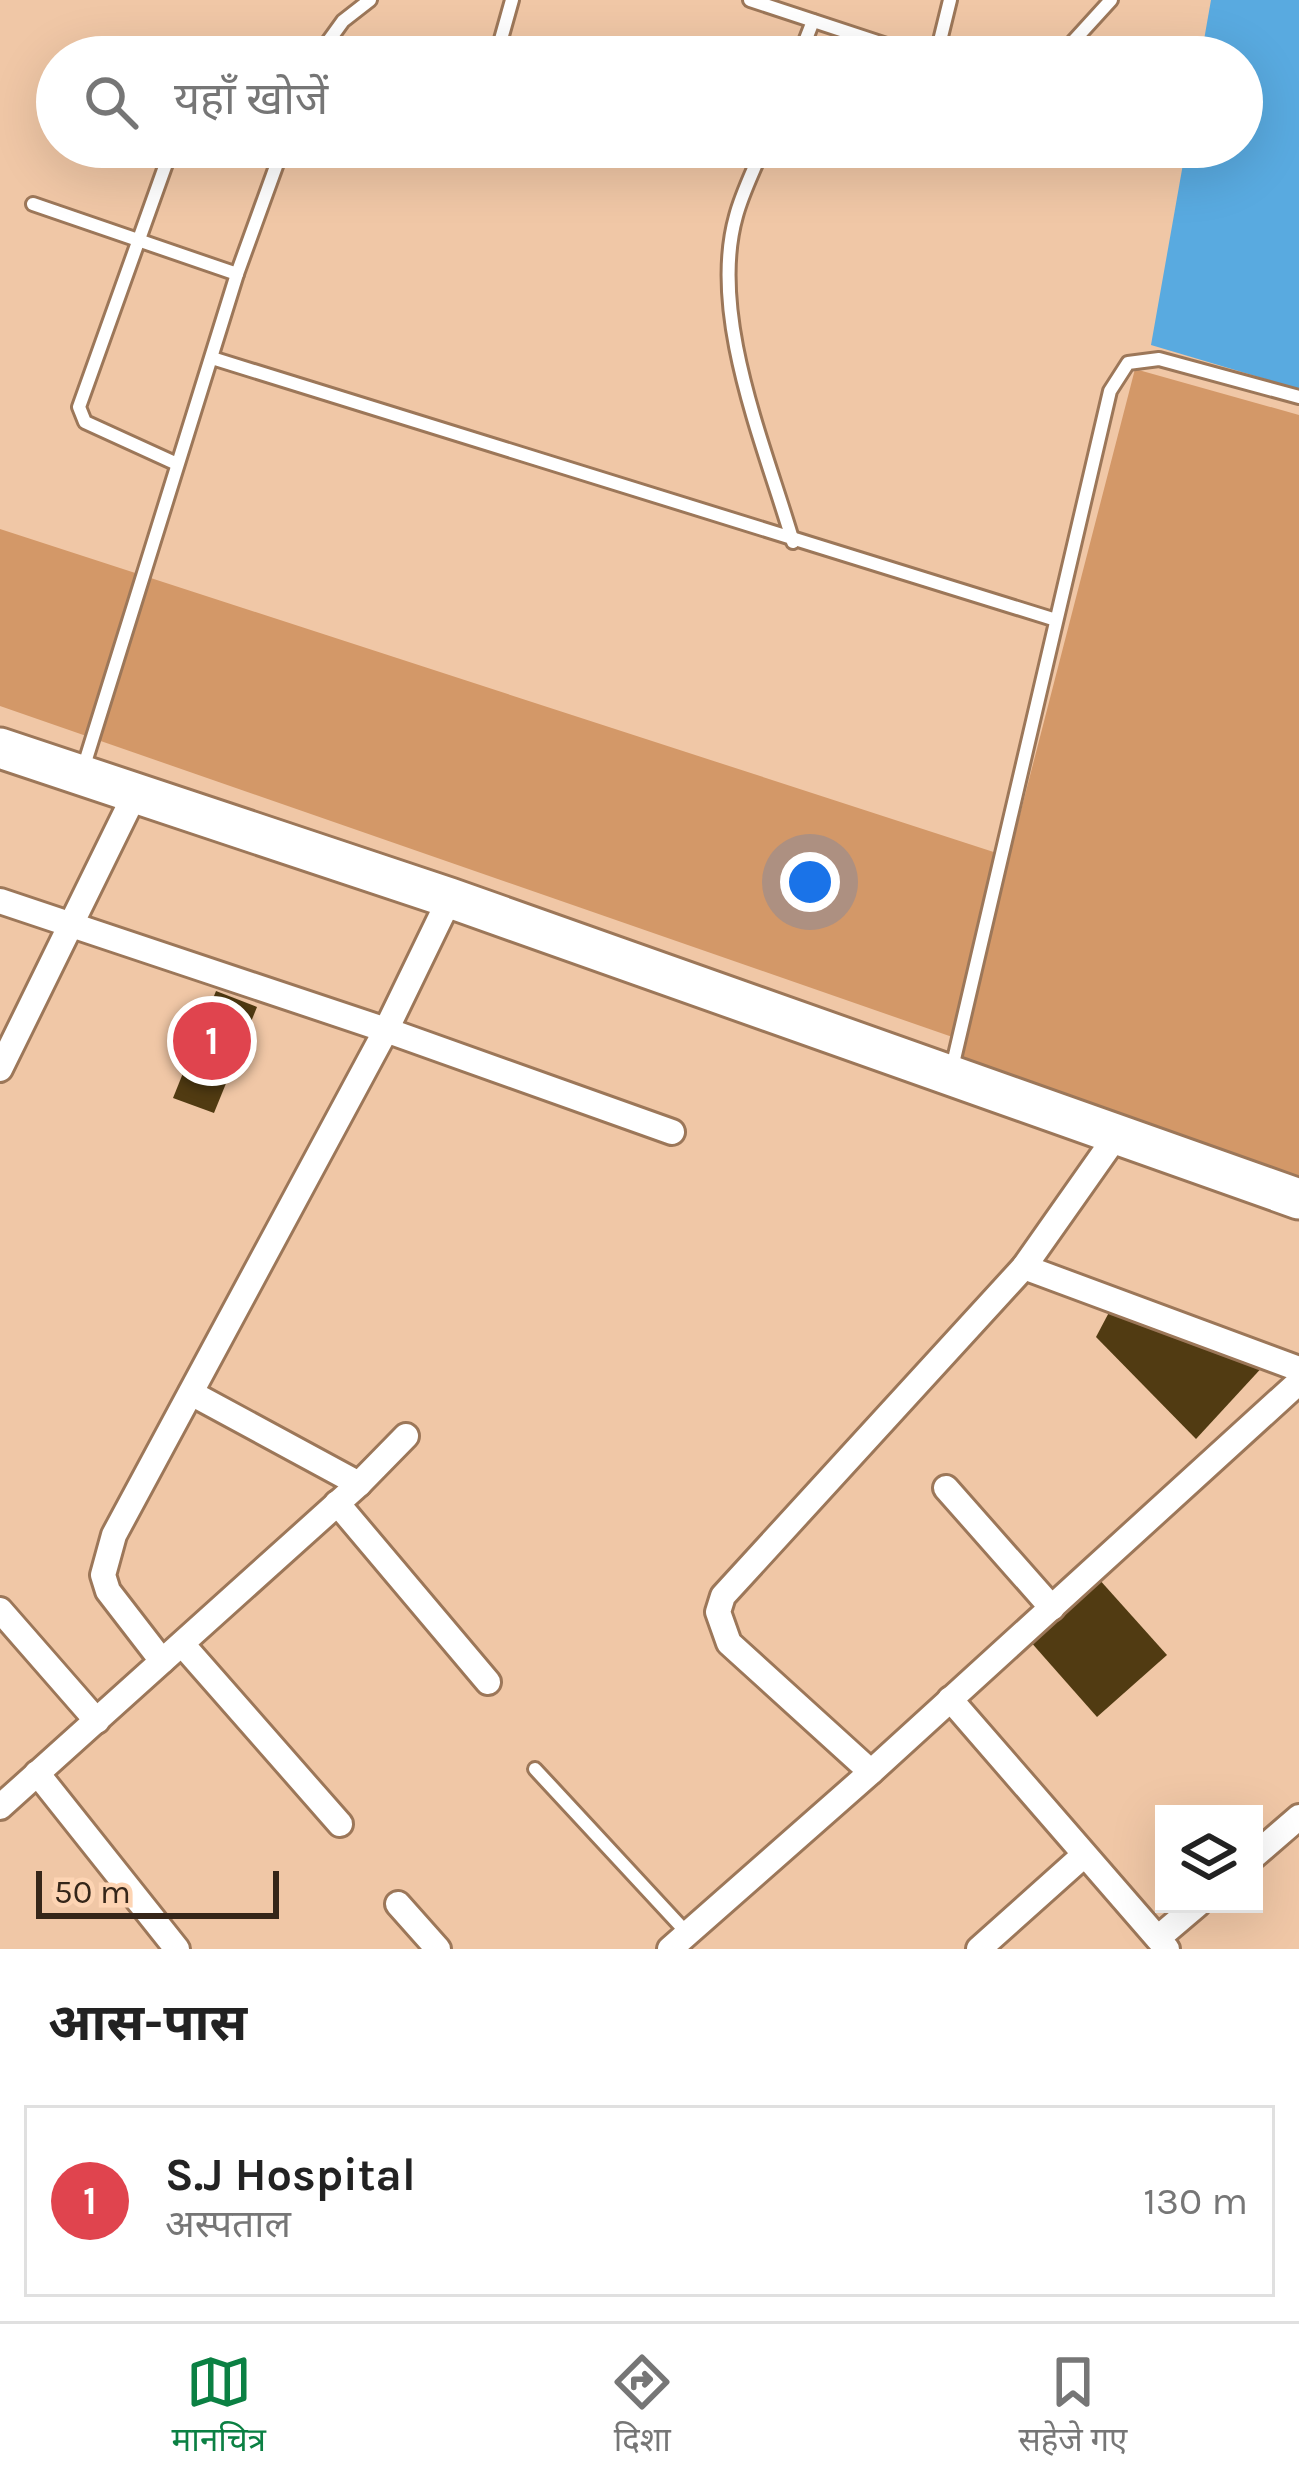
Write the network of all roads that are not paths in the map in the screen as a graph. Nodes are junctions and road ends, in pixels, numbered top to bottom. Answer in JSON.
{"nodes":[{"id":1,"x":370,"y":0,"type":"edge"},
{"id":2,"x":512,"y":0,"type":"edge"},
{"id":3,"x":750,"y":0,"type":"edge"},
{"id":4,"x":950,"y":0,"type":"edge"},
{"id":5,"x":1111,"y":0,"type":"edge"},
{"id":6,"x":813,"y":21,"type":"junction"},
{"id":7,"x":333,"y":36,"type":"edge"},
{"id":8,"x":502,"y":36,"type":"edge"},
{"id":9,"x":807,"y":36,"type":"edge"},
{"id":10,"x":859,"y":36,"type":"edge"},
{"id":11,"x":941,"y":36,"type":"edge"},
{"id":12,"x":1078,"y":36,"type":"edge"},
{"id":13,"x":165,"y":168,"type":"edge"},
{"id":14,"x":275,"y":168,"type":"edge"},
{"id":15,"x":755,"y":168,"type":"edge"},
{"id":16,"x":33,"y":204,"type":"dead end"},
{"id":17,"x":141,"y":239,"type":"junction"},
{"id":18,"x":237,"y":274,"type":"junction"},
{"id":19,"x":212,"y":358,"type":"junction"},
{"id":20,"x":1299,"y":398,"type":"edge"},
{"id":21,"x":177,"y":464,"type":"junction"},
{"id":22,"x":793,"y":542,"type":"junction"},
{"id":23,"x":1056,"y":620,"type":"junction"},
{"id":24,"x":0,"y":748,"type":"edge"},
{"id":25,"x":81,"y":776,"type":"junction"},
{"id":26,"x":135,"y":794,"type":"junction"},
{"id":27,"x":450,"y":898,"type":"junction"},
{"id":28,"x":0,"y":901,"type":"edge"},
{"id":29,"x":68,"y":924,"type":"junction"},
{"id":30,"x":386,"y":1030,"type":"junction"},
{"id":31,"x":0,"y":1070,"type":"edge"},
{"id":32,"x":951,"y":1072,"type":"junction"},
{"id":33,"x":672,"y":1132,"type":"dead end"},
{"id":34,"x":1119,"y":1132,"type":"junction"},
{"id":35,"x":1299,"y":1199,"type":"edge"},
{"id":36,"x":1024,"y":1267,"type":"junction"},
{"id":37,"x":1299,"y":1369,"type":"edge"},
{"id":38,"x":1299,"y":1382,"type":"edge"},
{"id":39,"x":190,"y":1393,"type":"junction"},
{"id":40,"x":406,"y":1436,"type":"dead end"},
{"id":41,"x":359,"y":1484,"type":"junction"},
{"id":42,"x":946,"y":1489,"type":"dead end"},
{"id":43,"x":337,"y":1503,"type":"junction"},
{"id":44,"x":1052,"y":1608,"type":"junction"},
{"id":45,"x":0,"y":1610,"type":"edge"},
{"id":46,"x":172,"y":1653,"type":"junction"},
{"id":47,"x":488,"y":1682,"type":"dead end"},
{"id":48,"x":950,"y":1699,"type":"junction"},
{"id":49,"x":98,"y":1720,"type":"junction"},
{"id":50,"x":535,"y":1769,"type":"dead end"},
{"id":51,"x":871,"y":1772,"type":"junction"},
{"id":52,"x":37,"y":1773,"type":"junction"},
{"id":53,"x":0,"y":1807,"type":"edge"},
{"id":54,"x":1299,"y":1817,"type":"edge"},
{"id":55,"x":340,"y":1823,"type":"dead end"},
{"id":56,"x":1263,"y":1848,"type":"edge"},
{"id":57,"x":1084,"y":1855,"type":"junction"},
{"id":58,"x":398,"y":1904,"type":"dead end"},
{"id":59,"x":1190,"y":1913,"type":"edge"},
{"id":60,"x":678,"y":1941,"type":"edge"},
{"id":61,"x":1162,"y":1944,"type":"edge"},
{"id":62,"x":177,"y":1949,"type":"edge"},
{"id":63,"x":438,"y":1949,"type":"edge"},
{"id":64,"x":979,"y":1949,"type":"edge"}],
"edges":[{"from":1,"to":7,"type":"lane"},
{"from":2,"to":8,"type":"lane"},
{"from":3,"to":6,"type":"lane"},
{"from":4,"to":11,"type":"lane"},
{"from":5,"to":12,"type":"lane"},
{"from":6,"to":9,"type":"lane"},
{"from":6,"to":10,"type":"lane"},
{"from":13,"to":17,"type":"lane"},
{"from":14,"to":18,"type":"lane"},
{"from":15,"to":22,"type":"lane"},
{"from":16,"to":17,"type":"lane"},
{"from":17,"to":18,"type":"lane"},
{"from":17,"to":21,"type":"lane"},
{"from":18,"to":19,"type":"lane"},
{"from":19,"to":21,"type":"lane"},
{"from":19,"to":22,"type":"lane"},
{"from":20,"to":23,"type":"lane"},
{"from":21,"to":25,"type":"lane"},
{"from":22,"to":23,"type":"lane"},
{"from":23,"to":32,"type":"lane"},
{"from":24,"to":25,"type":"main road"},
{"from":25,"to":26,"type":"main road"},
{"from":26,"to":27,"type":"main road"},
{"from":26,"to":29,"type":"street"},
{"from":27,"to":30,"type":"street"},
{"from":27,"to":32,"type":"main road"},
{"from":28,"to":29,"type":"street"},
{"from":29,"to":30,"type":"street"},
{"from":29,"to":31,"type":"street"},
{"from":30,"to":33,"type":"street"},
{"from":30,"to":39,"type":"street"},
{"from":32,"to":34,"type":"main road"},
{"from":34,"to":35,"type":"main road"},
{"from":34,"to":36,"type":"street"},
{"from":36,"to":37,"type":"street"},
{"from":36,"to":51,"type":"street"},
{"from":38,"to":44,"type":"street"},
{"from":39,"to":41,"type":"street"},
{"from":39,"to":46,"type":"street"},
{"from":40,"to":41,"type":"street"},
{"from":41,"to":43,"type":"street"},
{"from":42,"to":44,"type":"street"},
{"from":43,"to":46,"type":"street"},
{"from":43,"to":47,"type":"street"},
{"from":44,"to":48,"type":"street"},
{"from":45,"to":49,"type":"street"},
{"from":46,"to":49,"type":"street"},
{"from":46,"to":55,"type":"street"},
{"from":48,"to":51,"type":"street"},
{"from":48,"to":57,"type":"street"},
{"from":49,"to":52,"type":"street"},
{"from":50,"to":60,"type":"lane"},
{"from":51,"to":60,"type":"street"},
{"from":52,"to":53,"type":"street"},
{"from":52,"to":62,"type":"street"},
{"from":54,"to":56,"type":"street"},
{"from":57,"to":61,"type":"street"},
{"from":57,"to":64,"type":"street"},
{"from":58,"to":63,"type":"street"},
{"from":59,"to":61,"type":"street"}]}
